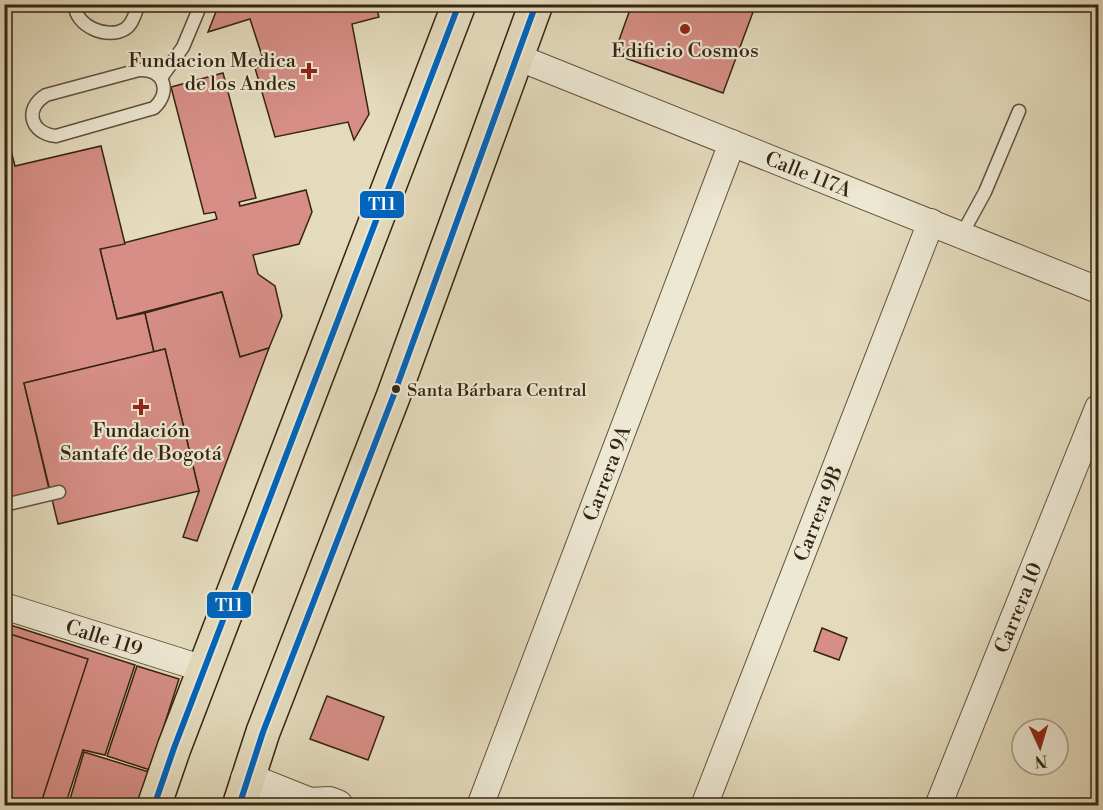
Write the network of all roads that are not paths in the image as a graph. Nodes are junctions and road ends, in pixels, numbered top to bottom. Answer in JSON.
{"nodes":[{"id":1,"x":75,"y":4,"type":"edge"},
{"id":2,"x":139,"y":4,"type":"edge"},
{"id":3,"x":201,"y":4,"type":"edge"},
{"id":4,"x":459,"y":4,"type":"edge"},
{"id":5,"x":536,"y":4,"type":"edge"},
{"id":6,"x":517,"y":57,"type":"junction"},
{"id":7,"x":161,"y":78,"type":"junction"},
{"id":8,"x":1019,"y":111,"type":"dead end"},
{"id":9,"x":732,"y":143,"type":"junction"},
{"id":10,"x":931,"y":222,"type":"junction"},
{"id":11,"x":962,"y":234,"type":"junction"},
{"id":12,"x":1098,"y":290,"type":"edge"},
{"id":13,"x":1098,"y":408,"type":"edge"},
{"id":14,"x":59,"y":492,"type":"dead end"},
{"id":15,"x":4,"y":505,"type":"edge"},
{"id":16,"x":4,"y":606,"type":"edge"},
{"id":17,"x":204,"y":669,"type":"junction"},
{"id":18,"x":246,"y":782,"type":"edge"},
{"id":19,"x":333,"y":804,"type":"edge"},
{"id":20,"x":154,"y":806,"type":"edge"},
{"id":21,"x":480,"y":806,"type":"edge"},
{"id":22,"x":704,"y":806,"type":"edge"},
{"id":23,"x":938,"y":806,"type":"edge"}],
"edges":[{"from":1,"to":2,"type":"lane"},
{"from":3,"to":7,"type":"lane"},
{"from":4,"to":17,"type":"main road"},
{"from":5,"to":6,"type":"main road"},
{"from":6,"to":9,"type":"street","name":"Calle 117A"},
{"from":6,"to":18,"type":"main road"},
{"from":7,"to":7,"type":"lane"},
{"from":8,"to":11,"type":"lane"},
{"from":9,"to":10,"type":"street","name":"Calle 117A"},
{"from":9,"to":21,"type":"street","name":"Carrera 9A"},
{"from":10,"to":11,"type":"street","name":"Calle 117A"},
{"from":10,"to":22,"type":"street","name":"Carrera 9B"},
{"from":11,"to":12,"type":"street","name":"Calle 117A"},
{"from":13,"to":23,"type":"street","name":"Carrera 10"},
{"from":14,"to":15,"type":"lane"},
{"from":16,"to":17,"type":"street","name":"Calle 119"},
{"from":17,"to":20,"type":"main road"},
{"from":18,"to":19,"type":"street"}]}
